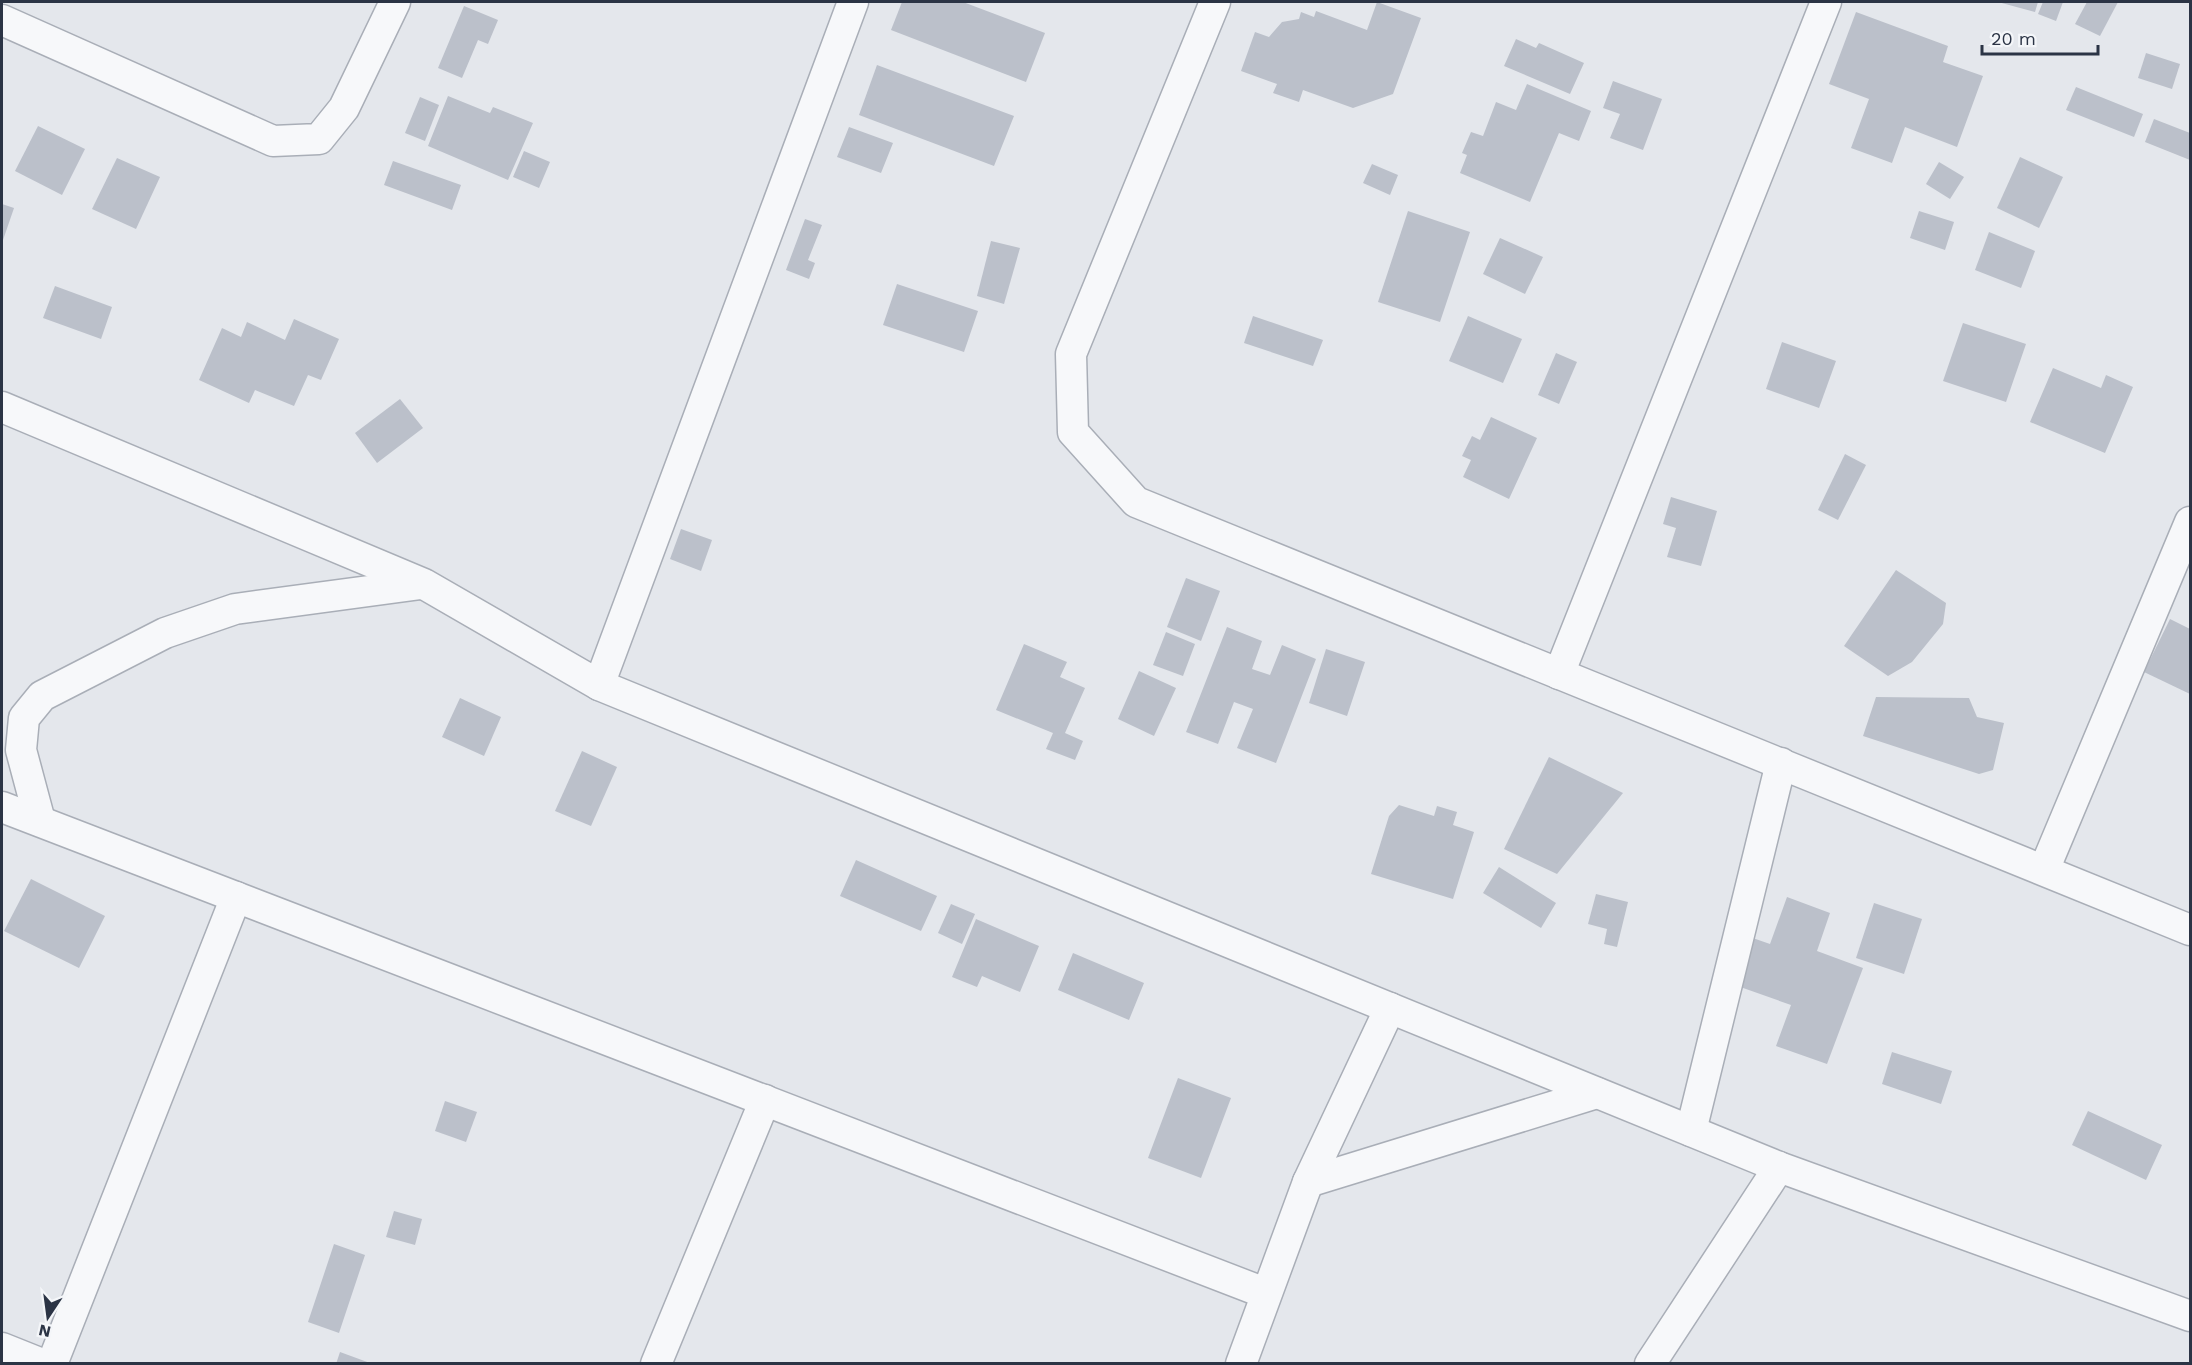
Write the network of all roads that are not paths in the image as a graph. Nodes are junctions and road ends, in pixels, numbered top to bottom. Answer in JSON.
{"nodes":[{"id":1,"x":394,"y":2,"type":"edge"},
{"id":2,"x":853,"y":2,"type":"edge"},
{"id":3,"x":1215,"y":2,"type":"edge"},
{"id":4,"x":1826,"y":2,"type":"edge"},
{"id":5,"x":2,"y":20,"type":"edge"},
{"id":6,"x":2,"y":407,"type":"edge"},
{"id":7,"x":2190,"y":522,"type":"edge"},
{"id":8,"x":424,"y":584,"type":"junction"},
{"id":9,"x":1559,"y":674,"type":"junction"},
{"id":10,"x":599,"y":685,"type":"junction"},
{"id":11,"x":1781,"y":763,"type":"junction"},
{"id":12,"x":2,"y":807,"type":"edge"},
{"id":13,"x":40,"y":821,"type":"junction"},
{"id":14,"x":2044,"y":870,"type":"junction"},
{"id":15,"x":236,"y":897,"type":"junction"},
{"id":16,"x":2190,"y":930,"type":"edge"},
{"id":17,"x":1389,"y":1008,"type":"junction"},
{"id":18,"x":1598,"y":1093,"type":"junction"},
{"id":19,"x":765,"y":1100,"type":"junction"},
{"id":20,"x":1691,"y":1131,"type":"junction"},
{"id":21,"x":1779,"y":1167,"type":"junction"},
{"id":22,"x":1308,"y":1182,"type":"junction"},
{"id":23,"x":1265,"y":1293,"type":"junction"},
{"id":24,"x":2190,"y":1316,"type":"edge"},
{"id":25,"x":2,"y":1348,"type":"edge"},
{"id":26,"x":42,"y":1364,"type":"edge"},
{"id":27,"x":52,"y":1364,"type":"edge"},
{"id":28,"x":656,"y":1364,"type":"edge"},
{"id":29,"x":1241,"y":1364,"type":"edge"},
{"id":30,"x":1650,"y":1364,"type":"edge"}],
"edges":[{"from":1,"to":5,"type":"street"},
{"from":2,"to":10,"type":"street"},
{"from":3,"to":9,"type":"street"},
{"from":4,"to":9,"type":"street"},
{"from":6,"to":8,"type":"street"},
{"from":7,"to":14,"type":"street"},
{"from":8,"to":10,"type":"street"},
{"from":8,"to":13,"type":"street"},
{"from":9,"to":11,"type":"street"},
{"from":10,"to":17,"type":"street"},
{"from":11,"to":14,"type":"street"},
{"from":11,"to":20,"type":"street"},
{"from":12,"to":13,"type":"street"},
{"from":13,"to":15,"type":"street"},
{"from":14,"to":16,"type":"street"},
{"from":15,"to":19,"type":"street"},
{"from":15,"to":27,"type":"street"},
{"from":17,"to":18,"type":"street"},
{"from":17,"to":22,"type":"street"},
{"from":18,"to":20,"type":"street"},
{"from":18,"to":22,"type":"street"},
{"from":19,"to":23,"type":"street"},
{"from":19,"to":28,"type":"street"},
{"from":20,"to":21,"type":"street"},
{"from":21,"to":24,"type":"street"},
{"from":21,"to":30,"type":"street"},
{"from":22,"to":23,"type":"street"},
{"from":23,"to":29,"type":"street"},
{"from":25,"to":26,"type":"street"}]}
